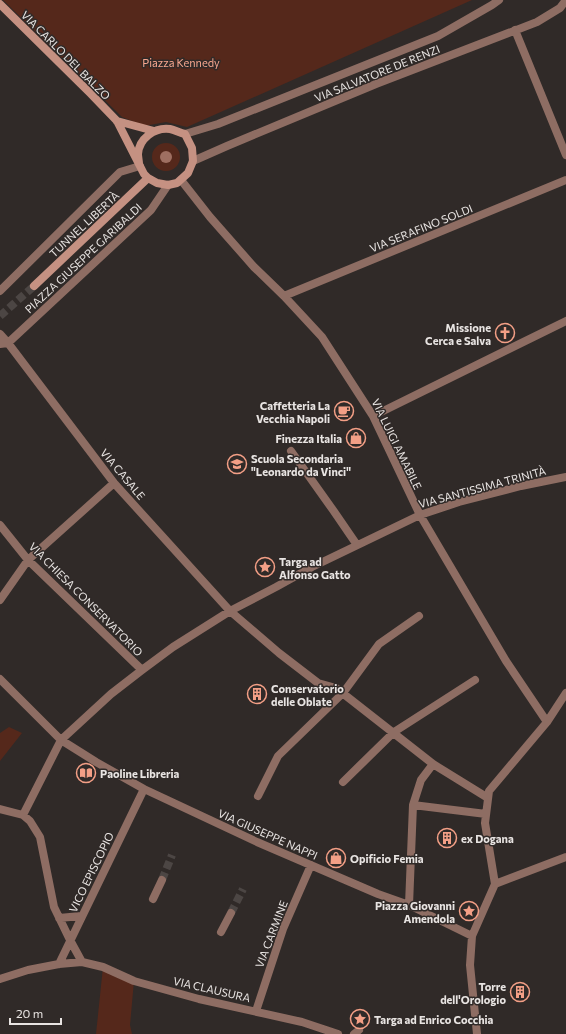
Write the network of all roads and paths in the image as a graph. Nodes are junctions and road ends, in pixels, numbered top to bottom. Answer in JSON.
{"nodes":[{"id":1,"x":499,"y":0,"type":"edge"},
{"id":2,"x":566,"y":0,"type":"edge"},
{"id":3,"x":0,"y":4,"type":"edge"},
{"id":4,"x":515,"y":30,"type":"junction"},
{"id":5,"x":117,"y":121,"type":"junction"},
{"id":6,"x":154,"y":132,"type":"junction"},
{"id":7,"x":185,"y":134,"type":"junction"},
{"id":8,"x":566,"y":155,"type":"edge"},
{"id":9,"x":194,"y":161,"type":"junction"},
{"id":10,"x":139,"y":165,"type":"junction"},
{"id":11,"x":148,"y":178,"type":"junction"},
{"id":12,"x":181,"y":180,"type":"junction"},
{"id":13,"x":566,"y":180,"type":"edge"},
{"id":14,"x":168,"y":185,"type":"junction"},
{"id":15,"x":34,"y":286,"type":"tunnel mouth"},
{"id":16,"x":0,"y":291,"type":"edge"},
{"id":17,"x":284,"y":296,"type":"junction"},
{"id":18,"x":566,"y":321,"type":"edge"},
{"id":19,"x":0,"y":334,"type":"edge"},
{"id":20,"x":4,"y":344,"type":"edge"},
{"id":21,"x":373,"y":416,"type":"junction"},
{"id":22,"x":291,"y":451,"type":"dead end"},
{"id":23,"x":566,"y":477,"type":"edge"},
{"id":24,"x":114,"y":483,"type":"junction"},
{"id":25,"x":420,"y":515,"type":"junction"},
{"id":26,"x":0,"y":525,"type":"edge"},
{"id":27,"x":357,"y":545,"type":"junction"},
{"id":28,"x":28,"y":560,"type":"junction"},
{"id":29,"x":0,"y":600,"type":"edge"},
{"id":30,"x":230,"y":611,"type":"junction"},
{"id":31,"x":419,"y":616,"type":"dead end"},
{"id":32,"x":142,"y":670,"type":"junction"},
{"id":33,"x":0,"y":679,"type":"edge"},
{"id":34,"x":475,"y":680,"type":"dead end"},
{"id":35,"x":343,"y":693,"type":"junction"},
{"id":36,"x":566,"y":693,"type":"edge"},
{"id":37,"x":546,"y":722,"type":"junction"},
{"id":38,"x":394,"y":732,"type":"junction"},
{"id":39,"x":61,"y":740,"type":"junction"},
{"id":40,"x":433,"y":764,"type":"junction"},
{"id":41,"x":343,"y":782,"type":"dead end"},
{"id":42,"x":144,"y":788,"type":"junction"},
{"id":43,"x":258,"y":796,"type":"dead end"},
{"id":44,"x":488,"y":798,"type":"junction"},
{"id":45,"x":413,"y":805,"type":"junction"},
{"id":46,"x":0,"y":809,"type":"edge"},
{"id":47,"x":486,"y":814,"type":"junction"},
{"id":48,"x":23,"y":815,"type":"junction"},
{"id":49,"x":566,"y":857,"type":"edge"},
{"id":50,"x":311,"y":865,"type":"junction"},
{"id":51,"x":162,"y":880,"type":"tunnel mouth"},
{"id":52,"x":495,"y":884,"type":"junction"},
{"id":53,"x":153,"y":899,"type":"dead end"},
{"id":54,"x":409,"y":905,"type":"junction"},
{"id":55,"x":230,"y":913,"type":"tunnel mouth"},
{"id":56,"x":82,"y":916,"type":"junction"},
{"id":57,"x":59,"y":918,"type":"junction"},
{"id":58,"x":221,"y":932,"type":"dead end"},
{"id":59,"x":472,"y":936,"type":"junction"},
{"id":60,"x":70,"y":940,"type":"junction"},
{"id":61,"x":82,"y":962,"type":"junction"},
{"id":62,"x":59,"y":964,"type":"junction"},
{"id":63,"x":0,"y":979,"type":"edge"},
{"id":64,"x":256,"y":1011,"type":"junction"},
{"id":65,"x":338,"y":1034,"type":"edge"},
{"id":66,"x":477,"y":1034,"type":"edge"}],
"edges":[{"from":1,"to":7,"type":"street","name":"VIA SALVATORE DE RENZI"},
{"from":2,"to":4,"type":"street","name":"VIA SALVATORE DE RENZI"},
{"from":3,"to":5,"type":"street","name":"VIA CARLO DEL BALZO"},
{"from":4,"to":8,"type":"street"},
{"from":4,"to":9,"type":"street","name":"VIA SALVATORE DE RENZI"},
{"from":5,"to":6,"type":"street"},
{"from":5,"to":10,"type":"street"},
{"from":6,"to":7,"type":"street"},
{"from":6,"to":10,"type":"street"},
{"from":7,"to":9,"type":"street"},
{"from":9,"to":12,"type":"street"},
{"from":10,"to":11,"type":"street"},
{"from":10,"to":16,"type":"street"},
{"from":11,"to":14,"type":"street"},
{"from":11,"to":15,"type":"street","name":"TUNNEL LIBERTÀ"},
{"from":12,"to":14,"type":"street"},
{"from":12,"to":17,"type":"street","name":"VIA LUIGI AMABILE"},
{"from":13,"to":17,"type":"street","name":"VIA SERAFINO SOLDI"},
{"from":14,"to":20,"type":"street","name":"PIAZZA GIUSEPPE GARIBALDI"},
{"from":17,"to":21,"type":"street","name":"VIA LUIGI AMABILE"},
{"from":18,"to":21,"type":"street"},
{"from":19,"to":20,"type":"street"},
{"from":20,"to":24,"type":"street","name":"VIA CASALE"},
{"from":21,"to":25,"type":"street","name":"VIA LUIGI AMABILE"},
{"from":22,"to":27,"type":"street"},
{"from":23,"to":25,"type":"street","name":"VIA SANTISSIMA TRINITÀ"},
{"from":24,"to":28,"type":"street"},
{"from":24,"to":30,"type":"street","name":"VIA CASALE"},
{"from":25,"to":27,"type":"street","name":"VIA SANTISSIMA TRINITÀ"},
{"from":25,"to":37,"type":"street","name":"VIA LUIGI AMABILE"},
{"from":26,"to":28,"type":"street","name":"VIA CHIESA CONSERVATORIO"},
{"from":27,"to":30,"type":"street","name":"VIA SANTISSIMA TRINITÀ"},
{"from":28,"to":29,"type":"street"},
{"from":28,"to":32,"type":"street","name":"VIA CHIESA CONSERVATORIO"},
{"from":30,"to":32,"type":"street","name":"VIA SANTISSIMA TRINITÀ"},
{"from":30,"to":35,"type":"street","name":"VIA CASALE"},
{"from":31,"to":35,"type":"street"},
{"from":32,"to":39,"type":"street","name":"VIA SANTISSIMA TRINITÀ"},
{"from":33,"to":39,"type":"street","name":"VIA GIUSEPPE NAPPI"},
{"from":34,"to":38,"type":"street"},
{"from":35,"to":38,"type":"street","name":"VIA CASALE"},
{"from":35,"to":43,"type":"street"},
{"from":36,"to":37,"type":"street"},
{"from":37,"to":44,"type":"street"},
{"from":38,"to":40,"type":"street","name":"VIA CASALE"},
{"from":38,"to":41,"type":"street"},
{"from":39,"to":42,"type":"street","name":"VIA GIUSEPPE NAPPI"},
{"from":39,"to":48,"type":"street"},
{"from":40,"to":44,"type":"street","name":"VIA CASALE"},
{"from":40,"to":45,"type":"street"},
{"from":42,"to":50,"type":"street","name":"VIA GIUSEPPE NAPPI"},
{"from":42,"to":56,"type":"street","name":"VICO EPISCOPIO"},
{"from":44,"to":47,"type":"street"},
{"from":45,"to":47,"type":"street"},
{"from":45,"to":54,"type":"street"},
{"from":46,"to":48,"type":"street"},
{"from":47,"to":52,"type":"street"},
{"from":48,"to":57,"type":"street"},
{"from":49,"to":52,"type":"street"},
{"from":50,"to":54,"type":"street","name":"VIA GIUSEPPE NAPPI"},
{"from":50,"to":64,"type":"street","name":"VIA CARMINE"},
{"from":51,"to":53,"type":"street"},
{"from":52,"to":59,"type":"street"},
{"from":54,"to":59,"type":"street","name":"VIA GIUSEPPE NAPPI"},
{"from":55,"to":58,"type":"street"},
{"from":56,"to":57,"type":"street"},
{"from":56,"to":60,"type":"street","name":"VICO EPISCOPIO"},
{"from":57,"to":60,"type":"street"},
{"from":59,"to":66,"type":"street"},
{"from":60,"to":61,"type":"street"},
{"from":60,"to":62,"type":"street","name":"VICO EPISCOPIO"},
{"from":61,"to":62,"type":"street","name":"VIA CLAUSURA"},
{"from":61,"to":64,"type":"street","name":"VIA CLAUSURA"},
{"from":62,"to":63,"type":"street","name":"VIA CLAUSURA"},
{"from":64,"to":65,"type":"street","name":"VIA CLAUSURA"}]}
